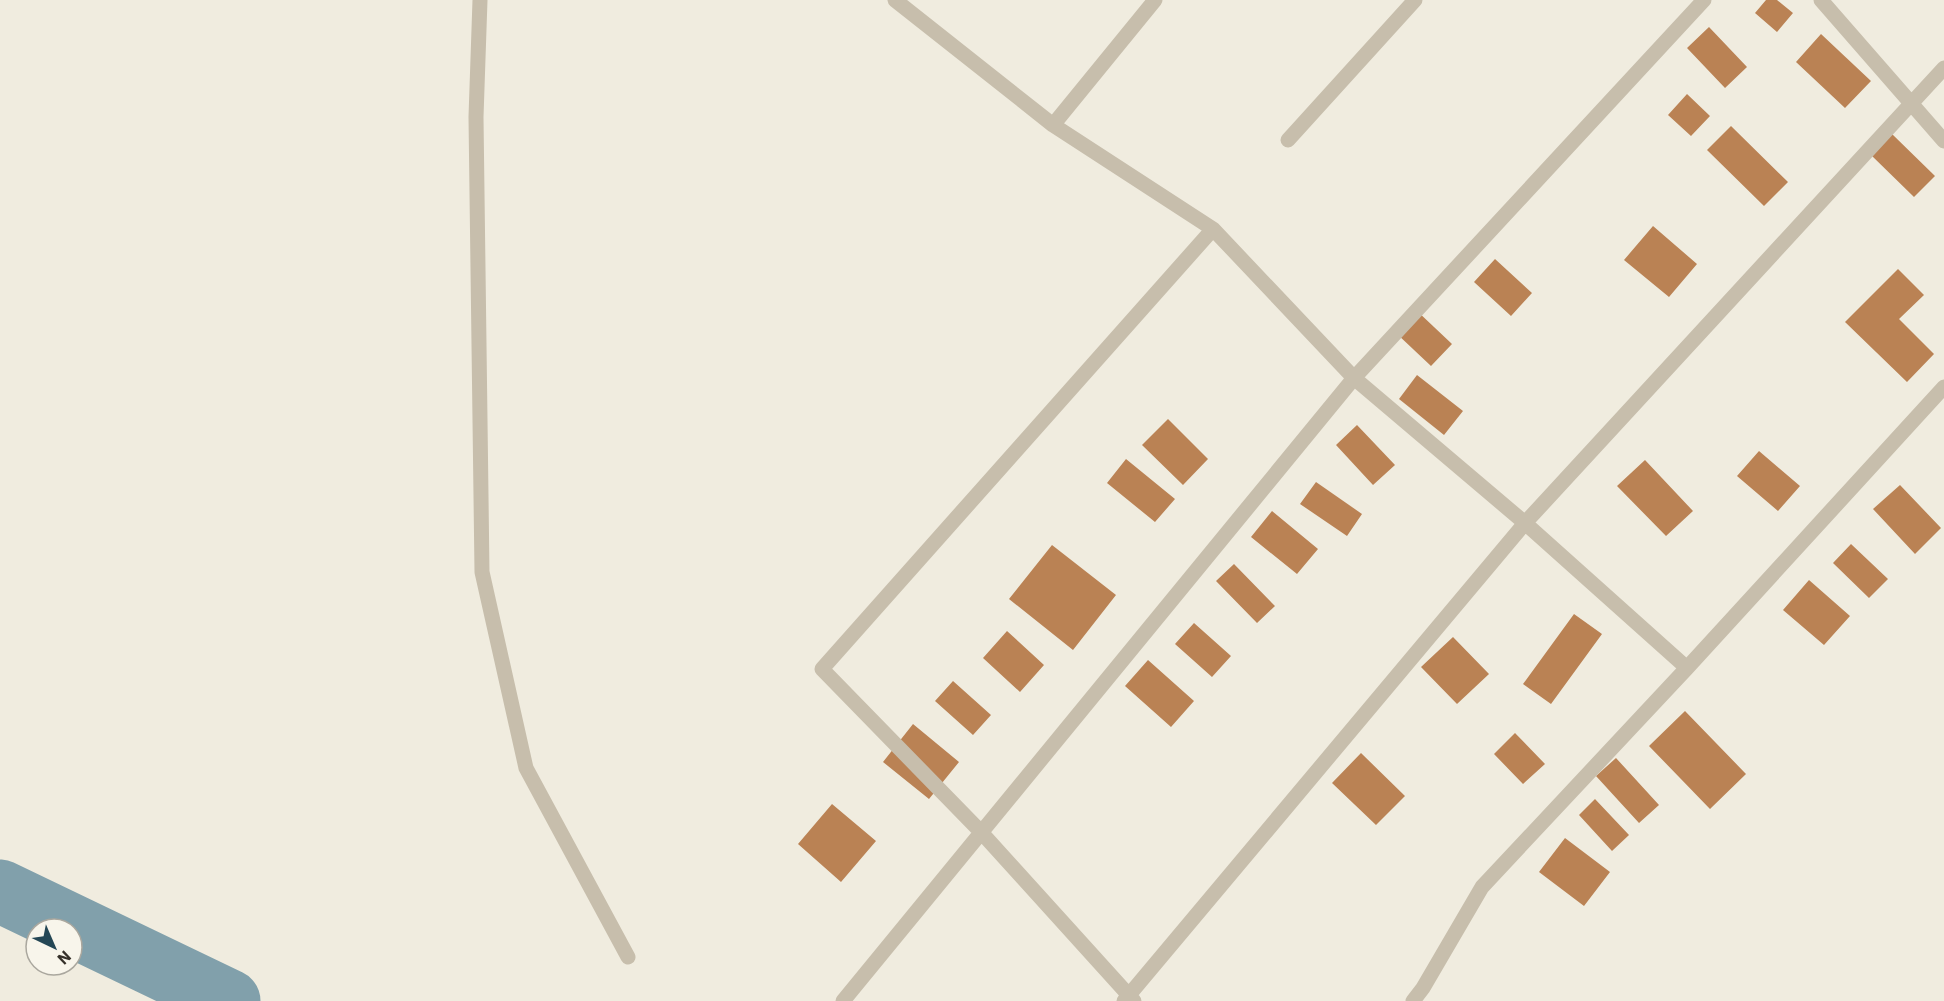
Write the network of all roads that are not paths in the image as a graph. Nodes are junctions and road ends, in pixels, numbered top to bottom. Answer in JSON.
{"nodes":[{"id":1,"x":480,"y":0,"type":"edge"},
{"id":2,"x":895,"y":0,"type":"edge"},
{"id":3,"x":1155,"y":0,"type":"edge"},
{"id":4,"x":1415,"y":0,"type":"edge"},
{"id":5,"x":1704,"y":0,"type":"edge"},
{"id":6,"x":1821,"y":0,"type":"edge"},
{"id":7,"x":1944,"y":68,"type":"edge"},
{"id":8,"x":1911,"y":104,"type":"junction"},
{"id":9,"x":1053,"y":125,"type":"junction"},
{"id":10,"x":1288,"y":140,"type":"dead end"},
{"id":11,"x":1944,"y":141,"type":"edge"},
{"id":12,"x":1213,"y":229,"type":"junction"},
{"id":13,"x":1354,"y":378,"type":"junction"},
{"id":14,"x":1944,"y":387,"type":"edge"},
{"id":15,"x":1525,"y":523,"type":"junction"},
{"id":16,"x":1687,"y":668,"type":"junction"},
{"id":17,"x":981,"y":832,"type":"junction"},
{"id":18,"x":628,"y":957,"type":"dead end"},
{"id":19,"x":1129,"y":999,"type":"edge"},
{"id":20,"x":843,"y":1001,"type":"edge"},
{"id":21,"x":1413,"y":1001,"type":"edge"}],
"edges":[{"from":1,"to":18,"type":"street"},
{"from":2,"to":9,"type":"street"},
{"from":3,"to":9,"type":"street"},
{"from":4,"to":10,"type":"street"},
{"from":5,"to":13,"type":"street"},
{"from":6,"to":8,"type":"street"},
{"from":7,"to":8,"type":"street"},
{"from":8,"to":11,"type":"street"},
{"from":8,"to":15,"type":"street"},
{"from":9,"to":12,"type":"street"},
{"from":12,"to":13,"type":"street"},
{"from":12,"to":17,"type":"street"},
{"from":13,"to":15,"type":"street"},
{"from":13,"to":17,"type":"street"},
{"from":14,"to":16,"type":"street"},
{"from":15,"to":16,"type":"street"},
{"from":15,"to":19,"type":"street"},
{"from":16,"to":21,"type":"street"},
{"from":17,"to":19,"type":"street"},
{"from":17,"to":20,"type":"street"}]}
